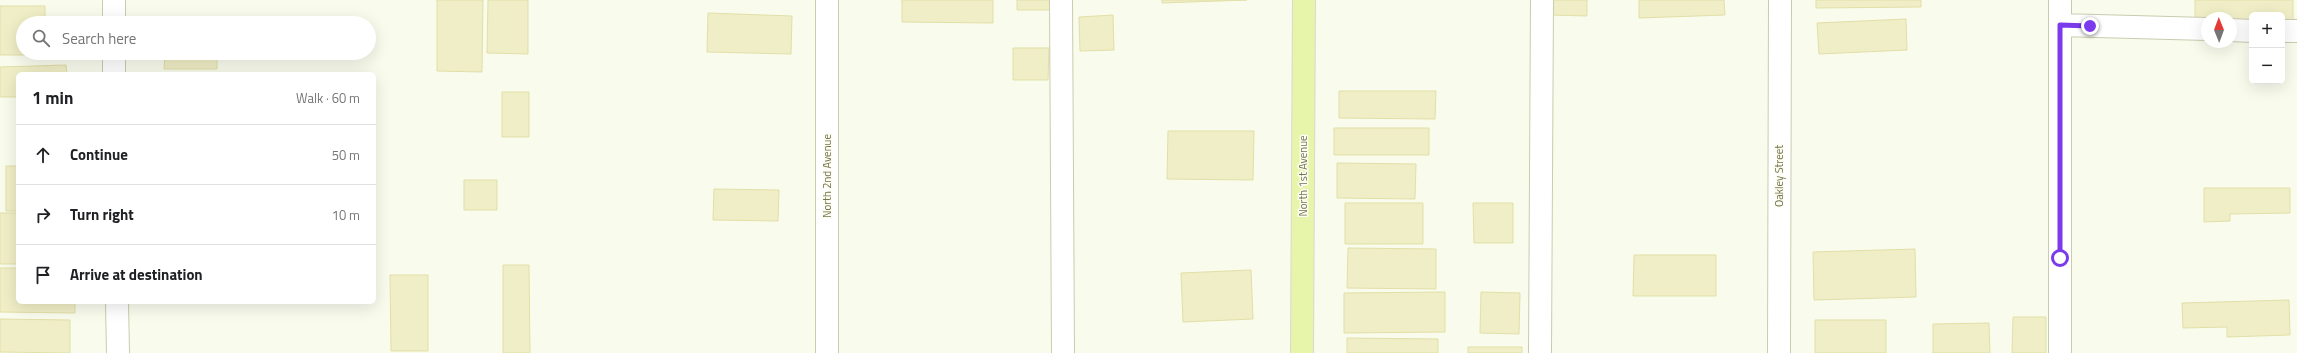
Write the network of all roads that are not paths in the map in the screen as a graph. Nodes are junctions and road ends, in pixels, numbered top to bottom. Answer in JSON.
{"nodes":[{"id":1,"x":114,"y":0,"type":"edge"},
{"id":2,"x":827,"y":0,"type":"edge"},
{"id":3,"x":1061,"y":0,"type":"edge"},
{"id":4,"x":1304,"y":0,"type":"edge"},
{"id":5,"x":1542,"y":0,"type":"edge"},
{"id":6,"x":1780,"y":0,"type":"edge"},
{"id":7,"x":2060,"y":0,"type":"edge"},
{"id":8,"x":114,"y":16,"type":"edge"},
{"id":9,"x":2060,"y":25,"type":"junction"},
{"id":10,"x":2201,"y":29,"type":"edge"},
{"id":11,"x":2237,"y":30,"type":"edge"},
{"id":12,"x":2249,"y":31,"type":"edge"},
{"id":13,"x":2285,"y":31,"type":"edge"},
{"id":14,"x":2297,"y":31,"type":"edge"},
{"id":15,"x":114,"y":60,"type":"edge"},
{"id":16,"x":114,"y":72,"type":"edge"},
{"id":17,"x":117,"y":304,"type":"edge"},
{"id":18,"x":118,"y":353,"type":"edge"},
{"id":19,"x":827,"y":353,"type":"edge"},
{"id":20,"x":1063,"y":353,"type":"edge"},
{"id":21,"x":1302,"y":353,"type":"edge"},
{"id":22,"x":1540,"y":353,"type":"edge"},
{"id":23,"x":1778,"y":353,"type":"edge"},
{"id":24,"x":2060,"y":353,"type":"edge"}],
"edges":[{"from":1,"to":8,"type":"street"},
{"from":2,"to":19,"type":"street","name":"North 2nd Avenue"},
{"from":3,"to":20,"type":"street"},
{"from":4,"to":21,"type":"main road","name":"North 1st Avenue"},
{"from":5,"to":22,"type":"street"},
{"from":6,"to":23,"type":"street","name":"Oakley Street"},
{"from":7,"to":9,"type":"street"},
{"from":9,"to":10,"type":"street"},
{"from":9,"to":24,"type":"street"},
{"from":11,"to":12,"type":"street"},
{"from":13,"to":14,"type":"street"},
{"from":15,"to":16,"type":"street"},
{"from":17,"to":18,"type":"street"}]}
